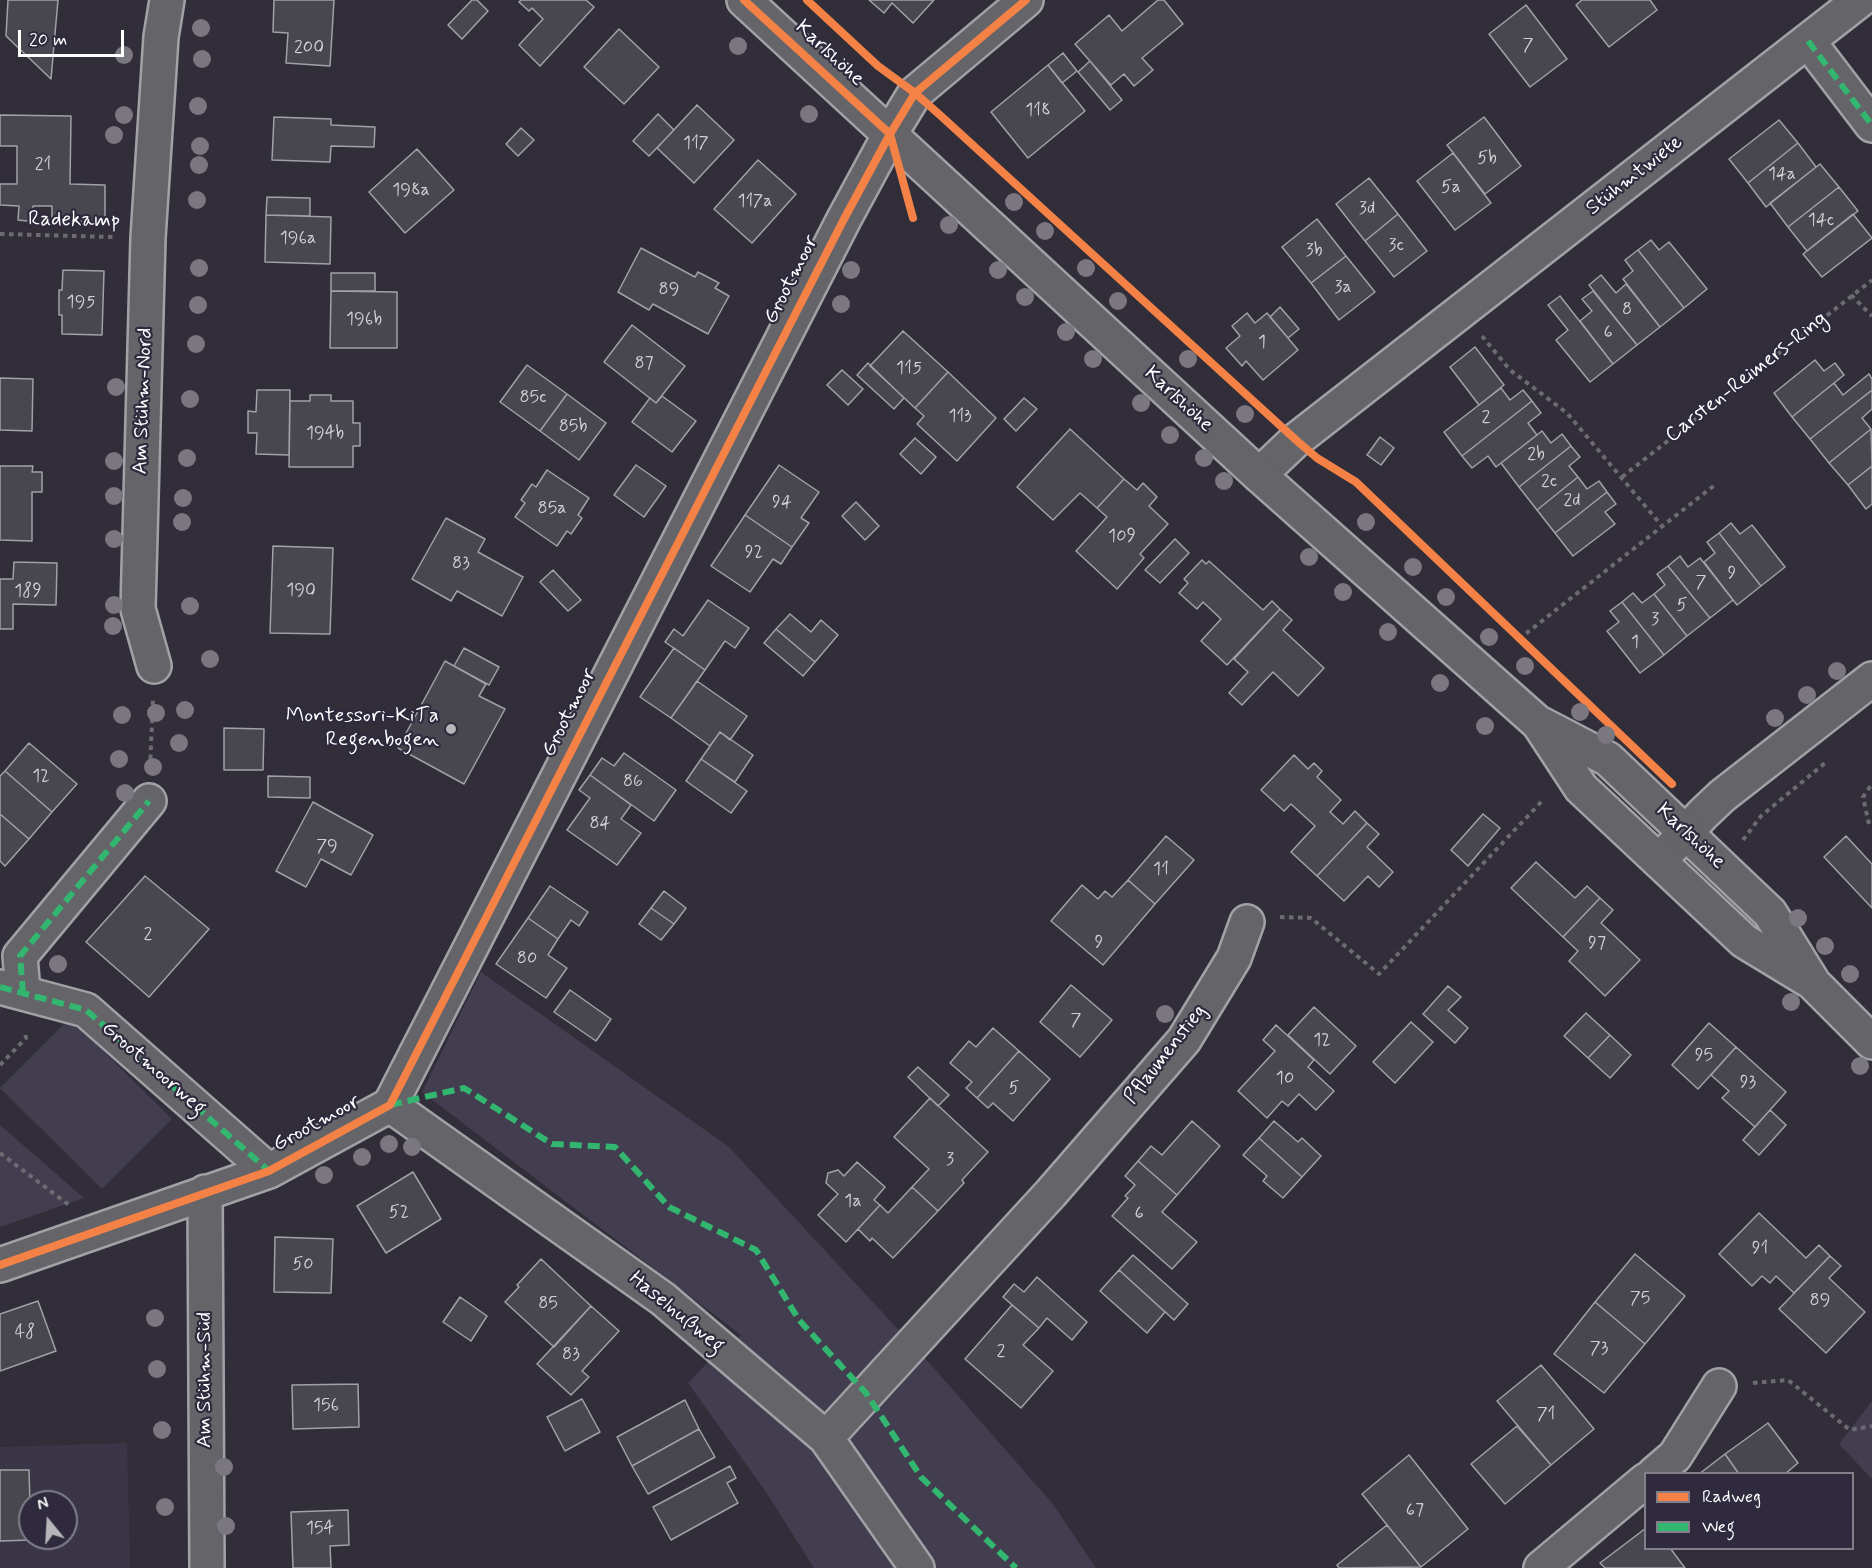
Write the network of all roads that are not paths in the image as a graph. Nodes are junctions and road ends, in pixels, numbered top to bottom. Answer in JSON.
{"nodes":[{"id":1,"x":167,"y":0,"type":"edge"},
{"id":2,"x":744,"y":0,"type":"edge"},
{"id":3,"x":1026,"y":0,"type":"edge"},
{"id":4,"x":1860,"y":0,"type":"edge"},
{"id":5,"x":1808,"y":41,"type":"junction"},
{"id":6,"x":1872,"y":125,"type":"edge"},
{"id":7,"x":890,"y":134,"type":"junction"},
{"id":8,"x":1259,"y":476,"type":"junction"},
{"id":9,"x":154,"y":666,"type":"road end"},
{"id":10,"x":1872,"y":680,"type":"edge"},
{"id":11,"x":1537,"y":722,"type":"junction"},
{"id":12,"x":149,"y":801,"type":"road end"},
{"id":13,"x":1685,"y":832,"type":"junction"},
{"id":14,"x":1659,"y":861,"type":"junction"},
{"id":15,"x":1247,"y":922,"type":"road end"},
{"id":16,"x":1814,"y":984,"type":"junction"},
{"id":17,"x":12,"y":990,"type":"edge"},
{"id":18,"x":1872,"y":1042,"type":"edge"},
{"id":19,"x":390,"y":1105,"type":"junction"},
{"id":20,"x":269,"y":1171,"type":"junction"},
{"id":21,"x":205,"y":1192,"type":"junction"},
{"id":22,"x":0,"y":1265,"type":"edge"},
{"id":23,"x":1719,"y":1386,"type":"road end"},
{"id":24,"x":826,"y":1438,"type":"junction"},
{"id":25,"x":1655,"y":1472,"type":"edge"},
{"id":26,"x":1644,"y":1482,"type":"edge"},
{"id":27,"x":207,"y":1568,"type":"edge"},
{"id":28,"x":917,"y":1568,"type":"edge"},
{"id":29,"x":1540,"y":1568,"type":"edge"}],
"edges":[{"from":1,"to":9,"type":"street","name":"Am Stühm-Nord"},
{"from":2,"to":7,"type":"street","name":"Karlshöhe"},
{"from":3,"to":7,"type":"street","name":"Grootmoor"},
{"from":4,"to":5,"type":"street","name":"Stühmtwiete"},
{"from":5,"to":6,"type":"street"},
{"from":5,"to":8,"type":"street","name":"Stühmtwiete"},
{"from":7,"to":8,"type":"street","name":"Karlshöhe"},
{"from":7,"to":19,"type":"street","name":"Grootmoor"},
{"from":8,"to":11,"type":"street","name":"Karlshöhe"},
{"from":10,"to":13,"type":"street"},
{"from":11,"to":13,"type":"street","name":"Karlshöhe"},
{"from":11,"to":14,"type":"street","name":"Karlshöhe"},
{"from":12,"to":17,"type":"street"},
{"from":13,"to":14,"type":"street"},
{"from":13,"to":16,"type":"street","name":"Karlshöhe"},
{"from":14,"to":16,"type":"street","name":"Karlshöhe"},
{"from":15,"to":24,"type":"street","name":"Pflaumenstieg"},
{"from":16,"to":18,"type":"street","name":"Karlshöhe"},
{"from":17,"to":20,"type":"street","name":"Grootmoorweg"},
{"from":19,"to":20,"type":"street","name":"Grootmoor"},
{"from":19,"to":24,"type":"street","name":"Haselnußweg"},
{"from":20,"to":21,"type":"street","name":"Grootmoor"},
{"from":21,"to":22,"type":"street","name":"Grootmoor"},
{"from":21,"to":27,"type":"street","name":"Am Stühm-Süd"},
{"from":23,"to":25,"type":"street"},
{"from":24,"to":28,"type":"street","name":"Haselnußweg"},
{"from":26,"to":29,"type":"street"}]}
